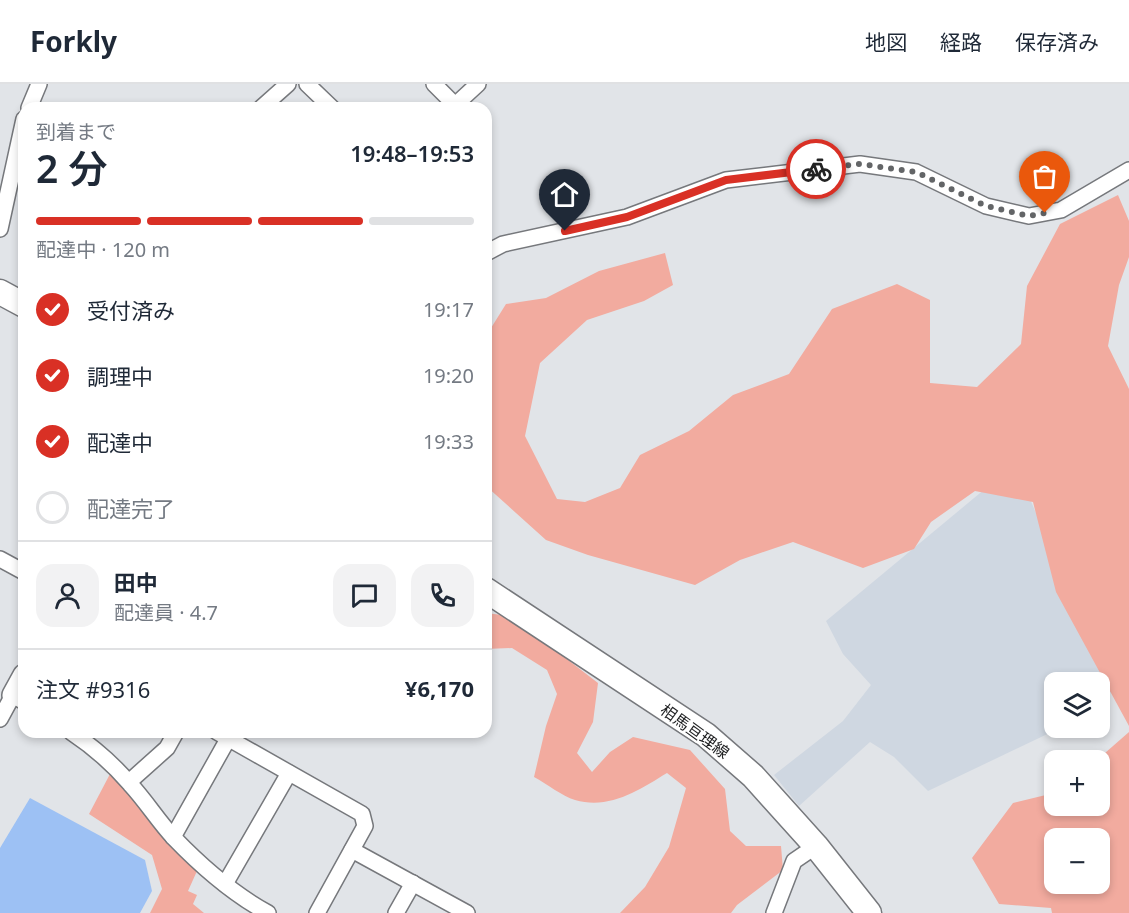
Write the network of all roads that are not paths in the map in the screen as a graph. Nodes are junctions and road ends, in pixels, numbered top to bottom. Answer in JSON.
{"nodes":[{"id":1,"x":39,"y":84,"type":"edge"},
{"id":2,"x":288,"y":84,"type":"edge"},
{"id":3,"x":307,"y":84,"type":"edge"},
{"id":4,"x":434,"y":84,"type":"edge"},
{"id":5,"x":478,"y":84,"type":"edge"},
{"id":6,"x":31,"y":102,"type":"edge"},
{"id":7,"x":268,"y":102,"type":"edge"},
{"id":8,"x":326,"y":102,"type":"edge"},
{"id":9,"x":450,"y":102,"type":"edge"},
{"id":10,"x":459,"y":102,"type":"edge"},
{"id":11,"x":18,"y":138,"type":"edge"},
{"id":12,"x":1129,"y":170,"type":"edge"},
{"id":13,"x":5,"y":178,"type":"edge"},
{"id":14,"x":0,"y":229,"type":"edge"},
{"id":15,"x":492,"y":250,"type":"edge"},
{"id":16,"x":0,"y":292,"type":"edge"},
{"id":17,"x":18,"y":302,"type":"edge"},
{"id":18,"x":0,"y":559,"type":"edge"},
{"id":19,"x":18,"y":569,"type":"edge"},
{"id":20,"x":492,"y":594,"type":"edge"},
{"id":21,"x":18,"y":700,"type":"edge"},
{"id":22,"x":0,"y":719,"type":"edge"},
{"id":23,"x":89,"y":738,"type":"edge"},
{"id":24,"x":172,"y":738,"type":"edge"},
{"id":25,"x":221,"y":738,"type":"edge"},
{"id":26,"x":227,"y":738,"type":"edge"},
{"id":27,"x":289,"y":773,"type":"junction"},
{"id":28,"x":129,"y":782,"type":"junction"},
{"id":29,"x":173,"y":837,"type":"junction"},
{"id":30,"x":816,"y":846,"type":"junction"},
{"id":31,"x":352,"y":850,"type":"junction"},
{"id":32,"x":413,"y":883,"type":"junction"},
{"id":33,"x":225,"y":885,"type":"junction"},
{"id":34,"x":246,"y":908,"type":"edge"},
{"id":35,"x":268,"y":913,"type":"edge"},
{"id":36,"x":316,"y":913,"type":"edge"},
{"id":37,"x":396,"y":913,"type":"edge"},
{"id":38,"x":467,"y":913,"type":"edge"},
{"id":39,"x":774,"y":913,"type":"edge"},
{"id":40,"x":869,"y":913,"type":"edge"}],
"edges":[{"from":1,"to":6,"type":"street"},
{"from":2,"to":7,"type":"street"},
{"from":3,"to":8,"type":"street"},
{"from":4,"to":9,"type":"street"},
{"from":5,"to":10,"type":"street"},
{"from":11,"to":13,"type":"street"},
{"from":12,"to":15,"type":"street"},
{"from":13,"to":14,"type":"street"},
{"from":16,"to":17,"type":"main road"},
{"from":18,"to":19,"type":"street"},
{"from":20,"to":30,"type":"main road","name":"相馬亘理線"},
{"from":21,"to":22,"type":"street"},
{"from":23,"to":28,"type":"street"},
{"from":24,"to":28,"type":"street"},
{"from":25,"to":29,"type":"street"},
{"from":26,"to":27,"type":"street"},
{"from":27,"to":31,"type":"street"},
{"from":27,"to":33,"type":"street"},
{"from":28,"to":29,"type":"street"},
{"from":29,"to":33,"type":"street"},
{"from":30,"to":39,"type":"street"},
{"from":30,"to":40,"type":"main road","name":"相馬亘理線"},
{"from":31,"to":32,"type":"street"},
{"from":31,"to":36,"type":"street"},
{"from":32,"to":37,"type":"street"},
{"from":32,"to":38,"type":"street"},
{"from":33,"to":34,"type":"street"},
{"from":34,"to":35,"type":"street"}]}
